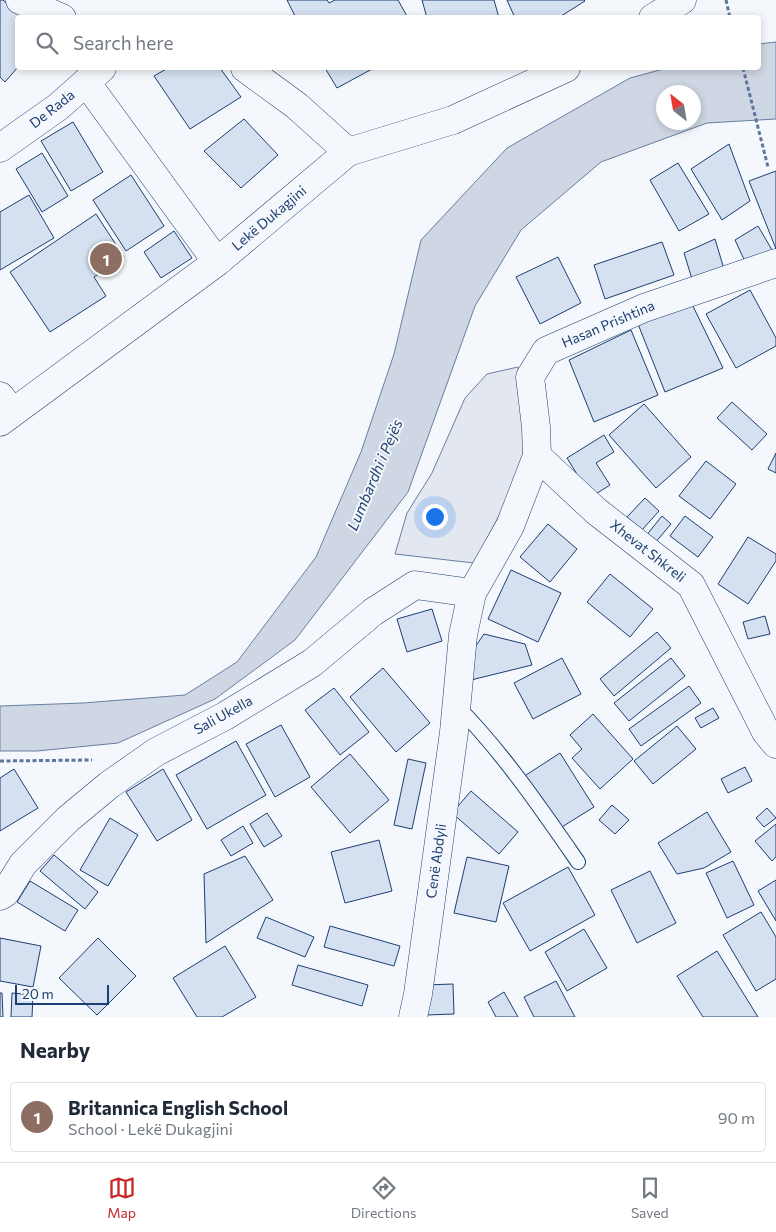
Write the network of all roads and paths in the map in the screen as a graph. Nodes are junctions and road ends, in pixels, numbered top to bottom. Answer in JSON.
{"nodes":[{"id":1,"x":20,"y":0,"type":"edge"},
{"id":2,"x":682,"y":0,"type":"edge"},
{"id":3,"x":726,"y":0,"type":"edge"},
{"id":4,"x":55,"y":15,"type":"edge"},
{"id":5,"x":658,"y":15,"type":"edge"},
{"id":6,"x":729,"y":15,"type":"edge"},
{"id":7,"x":248,"y":70,"type":"edge"},
{"id":8,"x":562,"y":70,"type":"edge"},
{"id":9,"x":744,"y":70,"type":"edge"},
{"id":10,"x":94,"y":75,"type":"edge"},
{"id":11,"x":0,"y":148,"type":"edge"},
{"id":12,"x":348,"y":152,"type":"junction"},
{"id":13,"x":768,"y":167,"type":"dead end"},
{"id":14,"x":217,"y":262,"type":"junction"},
{"id":15,"x":776,"y":263,"type":"edge"},
{"id":16,"x":4,"y":410,"type":"edge"},
{"id":17,"x":537,"y":456,"type":"junction"},
{"id":18,"x":472,"y":593,"type":"junction"},
{"id":19,"x":457,"y":705,"type":"junction"},
{"id":20,"x":776,"y":744,"type":"edge"},
{"id":21,"x":96,"y":760,"type":"dead end"},
{"id":22,"x":0,"y":761,"type":"edge"},
{"id":23,"x":578,"y":862,"type":"dead end"},
{"id":24,"x":0,"y":896,"type":"edge"},
{"id":25,"x":413,"y":1017,"type":"edge"}],
"edges":[{"from":1,"to":4,"type":"street"},
{"from":2,"to":5,"type":"street"},
{"from":3,"to":6,"type":"path"},
{"from":7,"to":12,"type":"street"},
{"from":8,"to":12,"type":"street","name":"Lekë Dukagjini"},
{"from":9,"to":13,"type":"path"},
{"from":10,"to":11,"type":"street","name":"De Rada"},
{"from":10,"to":14,"type":"street"},
{"from":12,"to":14,"type":"street","name":"Lekë Dukagjini"},
{"from":14,"to":16,"type":"street","name":"Lekë Dukagjini"},
{"from":15,"to":17,"type":"street","name":"Hasan Prishtina"},
{"from":17,"to":18,"type":"street","name":"Cenë Abdyli"},
{"from":17,"to":20,"type":"street","name":"Xhevat Shkreli"},
{"from":18,"to":19,"type":"street","name":"Cenë Abdyli"},
{"from":18,"to":24,"type":"street","name":"Sali Ukella"},
{"from":19,"to":23,"type":"lane"},
{"from":19,"to":25,"type":"street","name":"Cenë Abdyli"},
{"from":21,"to":22,"type":"path"}]}
